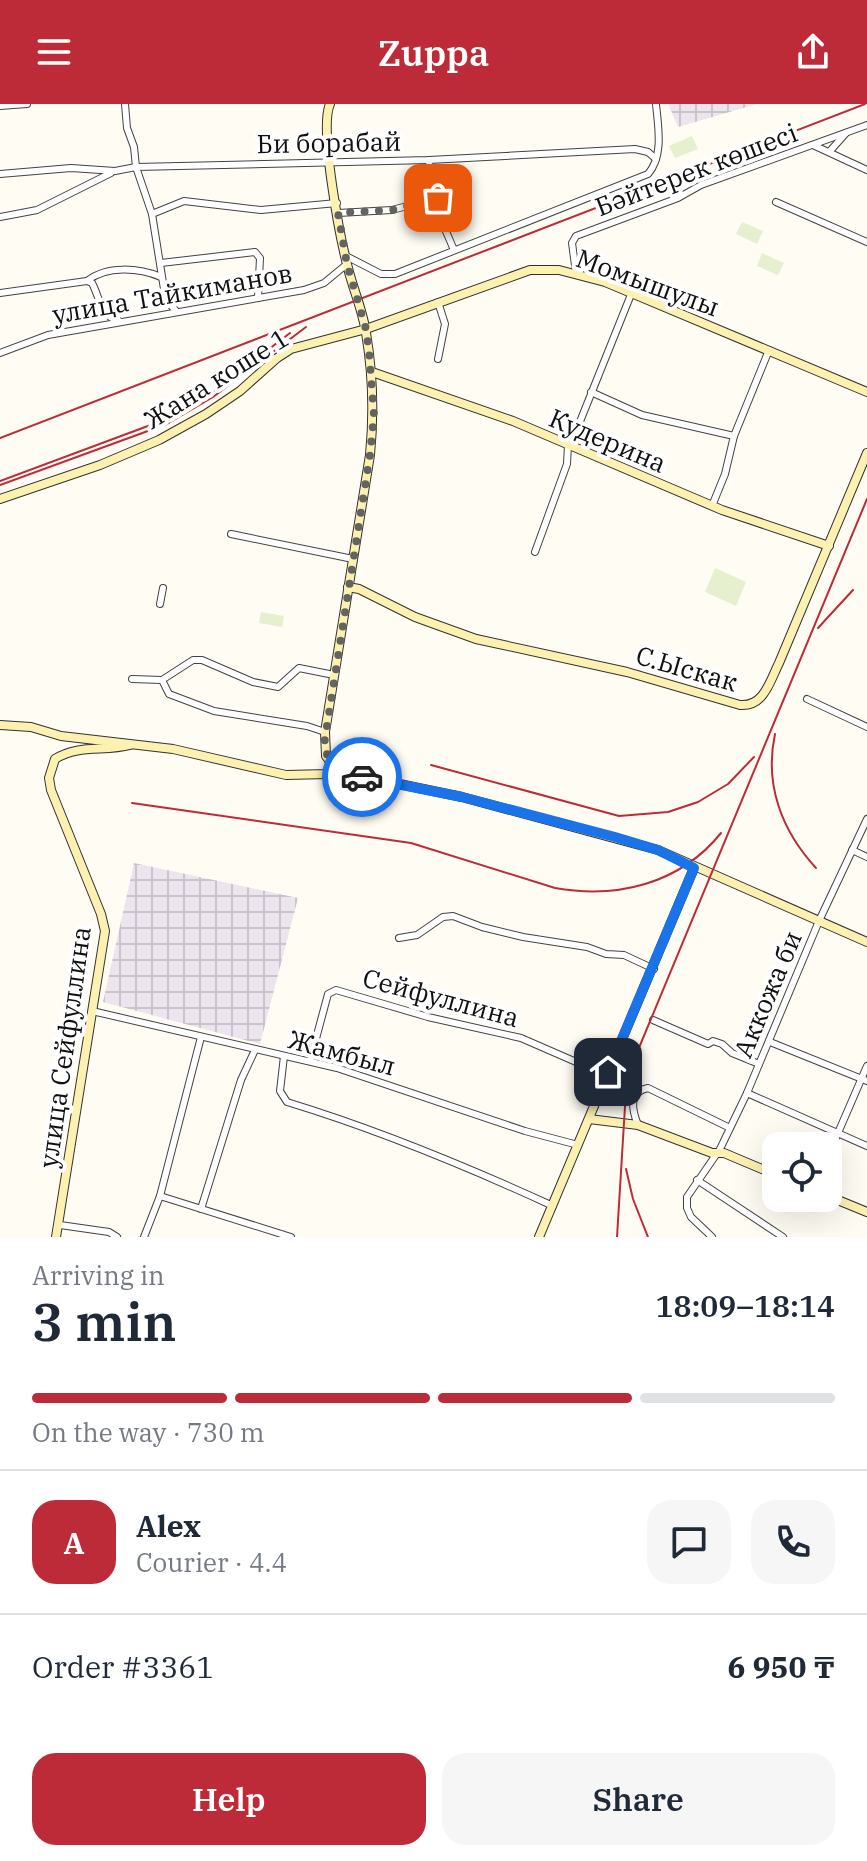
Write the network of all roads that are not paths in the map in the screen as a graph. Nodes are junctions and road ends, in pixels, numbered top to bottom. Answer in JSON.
{"nodes":[{"id":1,"x":27,"y":104,"type":"edge"},
{"id":2,"x":125,"y":104,"type":"edge"},
{"id":3,"x":330,"y":104,"type":"edge"},
{"id":4,"x":656,"y":104,"type":"edge"},
{"id":5,"x":0,"y":106,"type":"edge"},
{"id":6,"x":867,"y":125,"type":"edge"},
{"id":7,"x":848,"y":131,"type":"junction"},
{"id":8,"x":813,"y":145,"type":"junction"},
{"id":9,"x":830,"y":151,"type":"junction"},
{"id":10,"x":656,"y":159,"type":"junction"},
{"id":11,"x":429,"y":160,"type":"junction"},
{"id":12,"x":330,"y":161,"type":"junction"},
{"id":13,"x":136,"y":167,"type":"junction"},
{"id":14,"x":867,"y":170,"type":"edge"},
{"id":15,"x":115,"y":171,"type":"junction"},
{"id":16,"x":0,"y":174,"type":"edge"},
{"id":17,"x":460,"y":192,"type":"dead end"},
{"id":18,"x":435,"y":199,"type":"junction"},
{"id":19,"x":776,"y":202,"type":"dead end"},
{"id":20,"x":338,"y":208,"type":"junction"},
{"id":21,"x":152,"y":214,"type":"junction"},
{"id":22,"x":0,"y":217,"type":"edge"},
{"id":23,"x":867,"y":242,"type":"edge"},
{"id":24,"x":454,"y":250,"type":"junction"},
{"id":25,"x":346,"y":260,"type":"junction"},
{"id":26,"x":161,"y":263,"type":"junction"},
{"id":27,"x":576,"y":273,"type":"junction"},
{"id":28,"x":161,"y":277,"type":"junction"},
{"id":29,"x":87,"y":281,"type":"junction"},
{"id":30,"x":632,"y":292,"type":"junction"},
{"id":31,"x":0,"y":293,"type":"edge"},
{"id":32,"x":258,"y":298,"type":"junction"},
{"id":33,"x":438,"y":302,"type":"junction"},
{"id":34,"x":176,"y":311,"type":"junction"},
{"id":35,"x":123,"y":321,"type":"junction"},
{"id":36,"x":366,"y":329,"type":"junction"},
{"id":37,"x":769,"y":350,"type":"junction"},
{"id":38,"x":0,"y":353,"type":"edge"},
{"id":39,"x":438,"y":359,"type":"dead end"},
{"id":40,"x":372,"y":372,"type":"junction"},
{"id":41,"x":591,"y":392,"type":"junction"},
{"id":42,"x":867,"y":392,"type":"edge"},
{"id":43,"x":734,"y":436,"type":"junction"},
{"id":44,"x":568,"y":445,"type":"junction"},
{"id":45,"x":867,"y":453,"type":"edge"},
{"id":46,"x":0,"y":499,"type":"edge"},
{"id":47,"x":712,"y":506,"type":"junction"},
{"id":48,"x":231,"y":534,"type":"dead end"},
{"id":49,"x":829,"y":546,"type":"junction"},
{"id":50,"x":535,"y":552,"type":"dead end"},
{"id":51,"x":353,"y":559,"type":"junction"},
{"id":52,"x":348,"y":587,"type":"junction"},
{"id":53,"x":163,"y":588,"type":"dead end"},
{"id":54,"x":160,"y":604,"type":"dead end"},
{"id":55,"x":334,"y":675,"type":"junction"},
{"id":56,"x":132,"y":679,"type":"dead end"},
{"id":57,"x":162,"y":680,"type":"junction"},
{"id":58,"x":807,"y":699,"type":"dead end"},
{"id":59,"x":0,"y":725,"type":"edge"},
{"id":60,"x":867,"y":727,"type":"edge"},
{"id":61,"x":325,"y":732,"type":"junction"},
{"id":62,"x":130,"y":745,"type":"junction"},
{"id":63,"x":345,"y":771,"type":"junction"},
{"id":64,"x":867,"y":819,"type":"edge"},
{"id":65,"x":852,"y":850,"type":"junction"},
{"id":66,"x":867,"y":857,"type":"edge"},
{"id":67,"x":694,"y":868,"type":"junction"},
{"id":68,"x":819,"y":921,"type":"junction"},
{"id":69,"x":399,"y":938,"type":"dead end"},
{"id":70,"x":867,"y":942,"type":"edge"},
{"id":71,"x":654,"y":969,"type":"junction"},
{"id":72,"x":92,"y":1011,"type":"junction"},
{"id":73,"x":653,"y":1020,"type":"dead end"},
{"id":74,"x":201,"y":1037,"type":"junction"},
{"id":75,"x":770,"y":1042,"type":"junction"},
{"id":76,"x":255,"y":1050,"type":"junction"},
{"id":77,"x":284,"y":1056,"type":"junction"},
{"id":78,"x":310,"y":1061,"type":"junction"},
{"id":79,"x":759,"y":1064,"type":"junction"},
{"id":80,"x":867,"y":1066,"type":"edge"},
{"id":81,"x":608,"y":1072,"type":"junction"},
{"id":82,"x":864,"y":1080,"type":"edge"},
{"id":83,"x":747,"y":1093,"type":"junction"},
{"id":84,"x":589,"y":1119,"type":"junction"},
{"id":85,"x":638,"y":1125,"type":"junction"},
{"id":86,"x":730,"y":1128,"type":"junction"},
{"id":87,"x":831,"y":1132,"type":"edge"},
{"id":88,"x":838,"y":1132,"type":"edge"},
{"id":89,"x":842,"y":1137,"type":"edge"},
{"id":90,"x":578,"y":1145,"type":"junction"},
{"id":91,"x":867,"y":1146,"type":"edge"},
{"id":92,"x":716,"y":1153,"type":"junction"},
{"id":93,"x":762,"y":1169,"type":"edge"},
{"id":94,"x":697,"y":1180,"type":"junction"},
{"id":95,"x":160,"y":1196,"type":"junction"},
{"id":96,"x":842,"y":1202,"type":"edge"},
{"id":97,"x":553,"y":1206,"type":"junction"},
{"id":98,"x":201,"y":1209,"type":"junction"},
{"id":99,"x":867,"y":1212,"type":"edge"},
{"id":100,"x":60,"y":1225,"type":"junction"},
{"id":101,"x":56,"y":1237,"type":"edge"},
{"id":102,"x":117,"y":1237,"type":"edge"},
{"id":103,"x":144,"y":1237,"type":"edge"},
{"id":104,"x":291,"y":1237,"type":"edge"},
{"id":105,"x":539,"y":1237,"type":"edge"},
{"id":106,"x":712,"y":1237,"type":"edge"},
{"id":107,"x":783,"y":1237,"type":"edge"}],
"edges":[{"from":1,"to":5,"type":"street"},
{"from":2,"to":13,"type":"street"},
{"from":3,"to":12,"type":"street"},
{"from":4,"to":10,"type":"street"},
{"from":6,"to":7,"type":"street","name":"Бәйтерек көшесі"},
{"from":7,"to":8,"type":"street","name":"Бәйтерек көшесі"},
{"from":7,"to":9,"type":"street"},
{"from":8,"to":9,"type":"street"},
{"from":8,"to":27,"type":"street","name":"Бәйтерек көшесі"},
{"from":9,"to":14,"type":"street"},
{"from":10,"to":11,"type":"street","name":"Би борабай"},
{"from":10,"to":24,"type":"street"},
{"from":11,"to":12,"type":"street","name":"Би борабай"},
{"from":11,"to":18,"type":"street"},
{"from":12,"to":13,"type":"street","name":"Би борабай"},
{"from":12,"to":20,"type":"street"},
{"from":13,"to":15,"type":"street","name":"Би борабай"},
{"from":13,"to":21,"type":"street"},
{"from":15,"to":16,"type":"street","name":"Би борабай"},
{"from":15,"to":22,"type":"street"},
{"from":17,"to":18,"type":"street"},
{"from":18,"to":20,"type":"street"},
{"from":18,"to":24,"type":"street"},
{"from":19,"to":23,"type":"street"},
{"from":20,"to":21,"type":"street"},
{"from":20,"to":25,"type":"street"},
{"from":21,"to":26,"type":"street"},
{"from":24,"to":25,"type":"street"},
{"from":25,"to":32,"type":"street","name":"улица Тайкиманов"},
{"from":25,"to":36,"type":"street"},
{"from":26,"to":28,"type":"street"},
{"from":26,"to":32,"type":"street"},
{"from":27,"to":30,"type":"street","name":"Момышулы"},
{"from":27,"to":33,"type":"street","name":"Момышулы"},
{"from":28,"to":29,"type":"street","name":"улица Тайкиманов"},
{"from":28,"to":34,"type":"street"},
{"from":29,"to":31,"type":"street","name":"улица Тайкиманов"},
{"from":29,"to":35,"type":"street"},
{"from":30,"to":37,"type":"street","name":"Момышулы"},
{"from":30,"to":41,"type":"street"},
{"from":32,"to":34,"type":"street","name":"улица Тайкиманов"},
{"from":33,"to":36,"type":"street","name":"Момышулы"},
{"from":33,"to":39,"type":"street"},
{"from":34,"to":35,"type":"street","name":"улица Тайкиманов"},
{"from":35,"to":38,"type":"street","name":"улица Тайкиманов"},
{"from":36,"to":40,"type":"street"},
{"from":36,"to":46,"type":"street","name":"Жана коше 1"},
{"from":37,"to":42,"type":"street","name":"Момышулы"},
{"from":37,"to":43,"type":"street"},
{"from":40,"to":44,"type":"street","name":"Кудерина"},
{"from":40,"to":51,"type":"street"},
{"from":41,"to":43,"type":"street"},
{"from":41,"to":44,"type":"street"},
{"from":43,"to":47,"type":"street"},
{"from":44,"to":47,"type":"street","name":"Кудерина"},
{"from":44,"to":50,"type":"street"},
{"from":45,"to":49,"type":"street","name":"С.Ыскак"},
{"from":47,"to":49,"type":"street","name":"Кудерина"},
{"from":48,"to":51,"type":"street"},
{"from":49,"to":52,"type":"street","name":"С.Ыскак"},
{"from":51,"to":52,"type":"street"},
{"from":52,"to":55,"type":"street"},
{"from":53,"to":54,"type":"street"},
{"from":55,"to":57,"type":"street"},
{"from":55,"to":61,"type":"street"},
{"from":56,"to":57,"type":"street"},
{"from":57,"to":61,"type":"street"},
{"from":58,"to":60,"type":"street"},
{"from":59,"to":62,"type":"street","name":"улица Сейфуллина"},
{"from":61,"to":63,"type":"street"},
{"from":62,"to":63,"type":"street","name":"улица Сейфуллина"},
{"from":62,"to":72,"type":"street","name":"улица Сейфуллина"},
{"from":63,"to":67,"type":"street"},
{"from":64,"to":65,"type":"street","name":"Аккожа би"},
{"from":65,"to":66,"type":"street"},
{"from":65,"to":68,"type":"street","name":"Аккожа би"},
{"from":67,"to":68,"type":"street"},
{"from":67,"to":71,"type":"street"},
{"from":68,"to":70,"type":"street"},
{"from":68,"to":75,"type":"street","name":"Аккожа би"},
{"from":69,"to":71,"type":"street"},
{"from":71,"to":81,"type":"street"},
{"from":72,"to":74,"type":"street","name":"Жамбыл"},
{"from":72,"to":100,"type":"street","name":"улица Сейфуллина"},
{"from":73,"to":79,"type":"street"},
{"from":74,"to":76,"type":"street","name":"Жамбыл"},
{"from":74,"to":95,"type":"street"},
{"from":75,"to":79,"type":"street","name":"Аккожа би"},
{"from":75,"to":82,"type":"street"},
{"from":76,"to":77,"type":"street","name":"Жамбыл"},
{"from":76,"to":98,"type":"street"},
{"from":77,"to":78,"type":"street","name":"Жамбыл"},
{"from":77,"to":97,"type":"street"},
{"from":78,"to":81,"type":"street","name":"Сейфуллина"},
{"from":78,"to":90,"type":"street","name":"Жамбыл"},
{"from":79,"to":83,"type":"street","name":"Аккожа би"},
{"from":80,"to":82,"type":"street"},
{"from":81,"to":84,"type":"street"},
{"from":82,"to":88,"type":"street"},
{"from":83,"to":86,"type":"street","name":"Аккожа би"},
{"from":83,"to":87,"type":"street"},
{"from":84,"to":85,"type":"street"},
{"from":84,"to":90,"type":"street"},
{"from":85,"to":86,"type":"street"},
{"from":85,"to":92,"type":"street"},
{"from":86,"to":92,"type":"street","name":"Аккожа би"},
{"from":89,"to":91,"type":"street"},
{"from":90,"to":97,"type":"street"},
{"from":92,"to":93,"type":"street"},
{"from":92,"to":94,"type":"street","name":"Аккожа би"},
{"from":94,"to":106,"type":"street"},
{"from":94,"to":107,"type":"street"},
{"from":95,"to":98,"type":"street"},
{"from":95,"to":103,"type":"street"},
{"from":96,"to":99,"type":"street"},
{"from":97,"to":105,"type":"street"},
{"from":98,"to":104,"type":"street"},
{"from":100,"to":101,"type":"street","name":"улица Сейфуллина"},
{"from":100,"to":102,"type":"street"}]}
